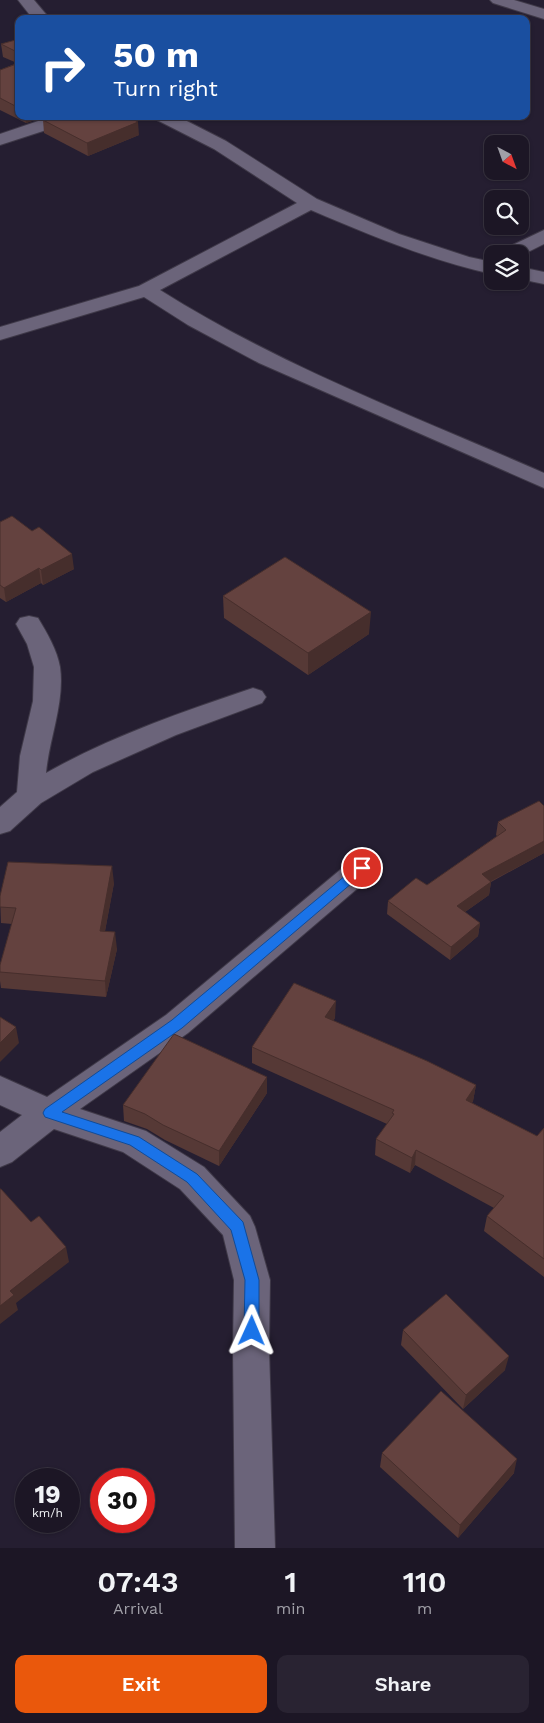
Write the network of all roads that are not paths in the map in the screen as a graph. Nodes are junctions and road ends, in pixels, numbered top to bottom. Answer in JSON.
{"nodes":[{"id":1,"x":26,"y":0,"type":"edge"},
{"id":2,"x":498,"y":0,"type":"edge"},
{"id":3,"x":544,"y":14,"type":"edge"},
{"id":4,"x":38,"y":15,"type":"edge"},
{"id":5,"x":59,"y":120,"type":"edge"},
{"id":6,"x":172,"y":120,"type":"edge"},
{"id":7,"x":0,"y":140,"type":"edge"},
{"id":8,"x":310,"y":203,"type":"junction"},
{"id":9,"x":544,"y":236,"type":"edge"},
{"id":10,"x":526,"y":245,"type":"edge"},
{"id":11,"x":484,"y":264,"type":"edge"},
{"id":12,"x":529,"y":275,"type":"edge"},
{"id":13,"x":544,"y":278,"type":"edge"},
{"id":14,"x":146,"y":290,"type":"junction"},
{"id":15,"x":0,"y":334,"type":"edge"},
{"id":16,"x":544,"y":482,"type":"edge"},
{"id":17,"x":29,"y":624,"type":"dead end"},
{"id":18,"x":253,"y":697,"type":"dead end"},
{"id":19,"x":30,"y":797,"type":"junction"},
{"id":20,"x":0,"y":824,"type":"edge"},
{"id":21,"x":362,"y":868,"type":"dead end"},
{"id":22,"x":0,"y":1090,"type":"edge"},
{"id":23,"x":49,"y":1113,"type":"junction"},
{"id":24,"x":0,"y":1152,"type":"edge"},
{"id":25,"x":255,"y":1548,"type":"edge"}],
"edges":[{"from":1,"to":4,"type":"street"},
{"from":2,"to":3,"type":"street"},
{"from":5,"to":7,"type":"street"},
{"from":6,"to":8,"type":"street"},
{"from":8,"to":11,"type":"street"},
{"from":8,"to":14,"type":"street"},
{"from":9,"to":10,"type":"street"},
{"from":12,"to":13,"type":"street"},
{"from":14,"to":15,"type":"street"},
{"from":14,"to":16,"type":"street"},
{"from":17,"to":19,"type":"street"},
{"from":18,"to":19,"type":"street"},
{"from":19,"to":20,"type":"street"},
{"from":21,"to":23,"type":"street"},
{"from":22,"to":23,"type":"street"},
{"from":23,"to":24,"type":"street"},
{"from":23,"to":25,"type":"street"}]}
